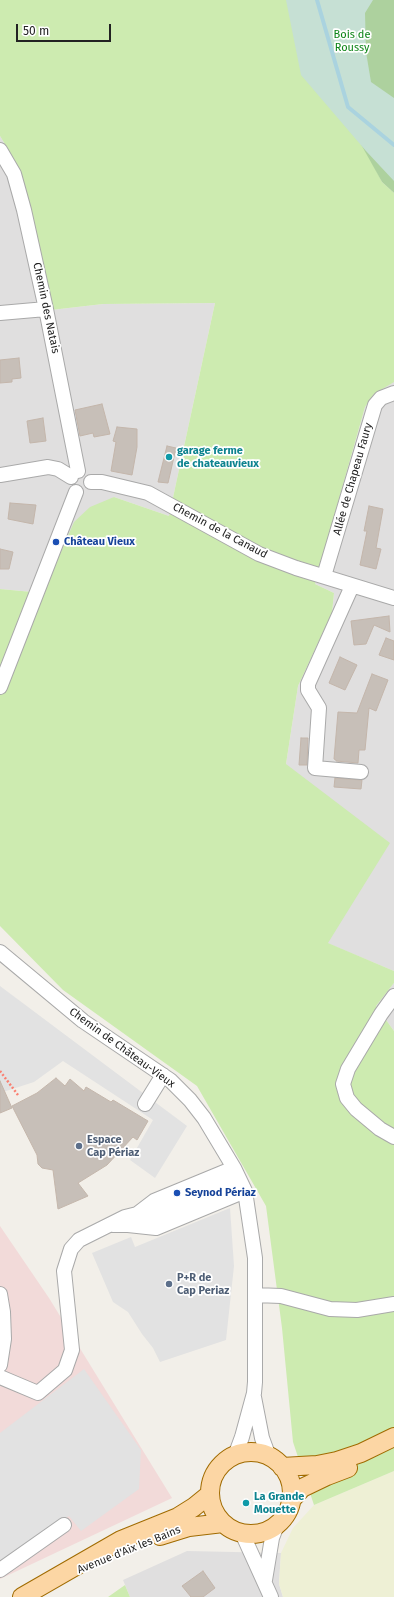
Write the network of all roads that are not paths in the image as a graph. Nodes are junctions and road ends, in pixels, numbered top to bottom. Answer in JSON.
{"nodes":[{"id":1,"x":0,"y":150,"type":"edge"},
{"id":2,"x":46,"y":308,"type":"junction"},
{"id":3,"x":0,"y":313,"type":"edge"},
{"id":4,"x":394,"y":393,"type":"edge"},
{"id":5,"x":73,"y":449,"type":"junction"},
{"id":6,"x":48,"y":467,"type":"junction"},
{"id":7,"x":74,"y":474,"type":"junction"},
{"id":8,"x":0,"y":475,"type":"edge"},
{"id":9,"x":91,"y":482,"type":"junction"},
{"id":10,"x":76,"y":492,"type":"junction"},
{"id":11,"x":324,"y":576,"type":"junction"},
{"id":12,"x":352,"y":586,"type":"junction"},
{"id":13,"x":394,"y":598,"type":"edge"},
{"id":14,"x":0,"y":687,"type":"edge"},
{"id":15,"x":361,"y":772,"type":"dead end"},
{"id":16,"x":0,"y":952,"type":"edge"},
{"id":17,"x":394,"y":996,"type":"edge"},
{"id":18,"x":163,"y":1075,"type":"junction"},
{"id":19,"x":145,"y":1104,"type":"dead end"},
{"id":20,"x":394,"y":1137,"type":"edge"},
{"id":21,"x":239,"y":1180,"type":"junction"},
{"id":22,"x":111,"y":1225,"type":"junction"},
{"id":23,"x":0,"y":1294,"type":"edge"},
{"id":24,"x":255,"y":1296,"type":"junction"},
{"id":25,"x":394,"y":1304,"type":"edge"},
{"id":26,"x":0,"y":1365,"type":"edge"},
{"id":27,"x":0,"y":1377,"type":"edge"},
{"id":28,"x":254,"y":1393,"type":"junction"},
{"id":29,"x":394,"y":1437,"type":"edge"},
{"id":30,"x":394,"y":1448,"type":"edge"},
{"id":31,"x":235,"y":1456,"type":"junction"},
{"id":32,"x":275,"y":1462,"type":"junction"},
{"id":33,"x":210,"y":1494,"type":"junction"},
{"id":34,"x":292,"y":1499,"type":"junction"},
{"id":35,"x":223,"y":1523,"type":"junction"},
{"id":36,"x":64,"y":1524,"type":"dead end"},
{"id":37,"x":277,"y":1525,"type":"junction"},
{"id":38,"x":242,"y":1533,"type":"junction"},
{"id":39,"x":0,"y":1570,"type":"edge"},
{"id":40,"x":60,"y":1577,"type":"junction"},
{"id":41,"x":265,"y":1580,"type":"junction"},
{"id":42,"x":22,"y":1597,"type":"edge"},
{"id":43,"x":271,"y":1597,"type":"edge"}],
"edges":[{"from":1,"to":2,"type":"street","name":"Chemin des Natais"},
{"from":2,"to":3,"type":"street"},
{"from":2,"to":5,"type":"street","name":"Chemin des Natais"},
{"from":4,"to":11,"type":"street","name":"Allée de Chapeau Faury"},
{"from":5,"to":6,"type":"street"},
{"from":5,"to":7,"type":"street","name":"Chemin des Natais"},
{"from":6,"to":7,"type":"street"},
{"from":6,"to":8,"type":"street"},
{"from":7,"to":9,"type":"street"},
{"from":7,"to":10,"type":"street"},
{"from":9,"to":10,"type":"street"},
{"from":9,"to":11,"type":"street","name":"Chemin de la Canaud"},
{"from":10,"to":14,"type":"street"},
{"from":11,"to":12,"type":"street","name":"Chemin de la Canaud"},
{"from":12,"to":13,"type":"street","name":"Chemin de la Canaud"},
{"from":12,"to":15,"type":"street"},
{"from":16,"to":18,"type":"street","name":"Chemin de Château-Vieux"},
{"from":17,"to":20,"type":"street"},
{"from":18,"to":19,"type":"street"},
{"from":18,"to":21,"type":"street","name":"Chemin de Château-Vieux"},
{"from":21,"to":22,"type":"street"},
{"from":21,"to":22,"type":"street"},
{"from":21,"to":24,"type":"street","name":"Chemin de Château-Vieux"},
{"from":22,"to":27,"type":"street"},
{"from":23,"to":26,"type":"street"},
{"from":24,"to":25,"type":"street"},
{"from":24,"to":28,"type":"street","name":"Chemin de Château-Vieux"},
{"from":28,"to":31,"type":"street","name":"Chemin de Château-Vieux"},
{"from":28,"to":32,"type":"street","name":"Chemin de Château-Vieux"},
{"from":29,"to":32,"type":"main road"},
{"from":30,"to":34,"type":"main road"},
{"from":31,"to":32,"type":"main road"},
{"from":31,"to":33,"type":"main road"},
{"from":32,"to":34,"type":"main road"},
{"from":33,"to":35,"type":"main road"},
{"from":33,"to":40,"type":"main road","name":"Avenue d'Aix les Bains"},
{"from":34,"to":37,"type":"main road"},
{"from":35,"to":38,"type":"main road"},
{"from":35,"to":40,"type":"main road","name":"Avenue d'Aix les Bains"},
{"from":36,"to":39,"type":"street"},
{"from":37,"to":38,"type":"main road"},
{"from":37,"to":41,"type":"street"},
{"from":38,"to":41,"type":"street"},
{"from":40,"to":42,"type":"main road","name":"Avenue d'Aix les Bains"},
{"from":41,"to":43,"type":"street"}]}
